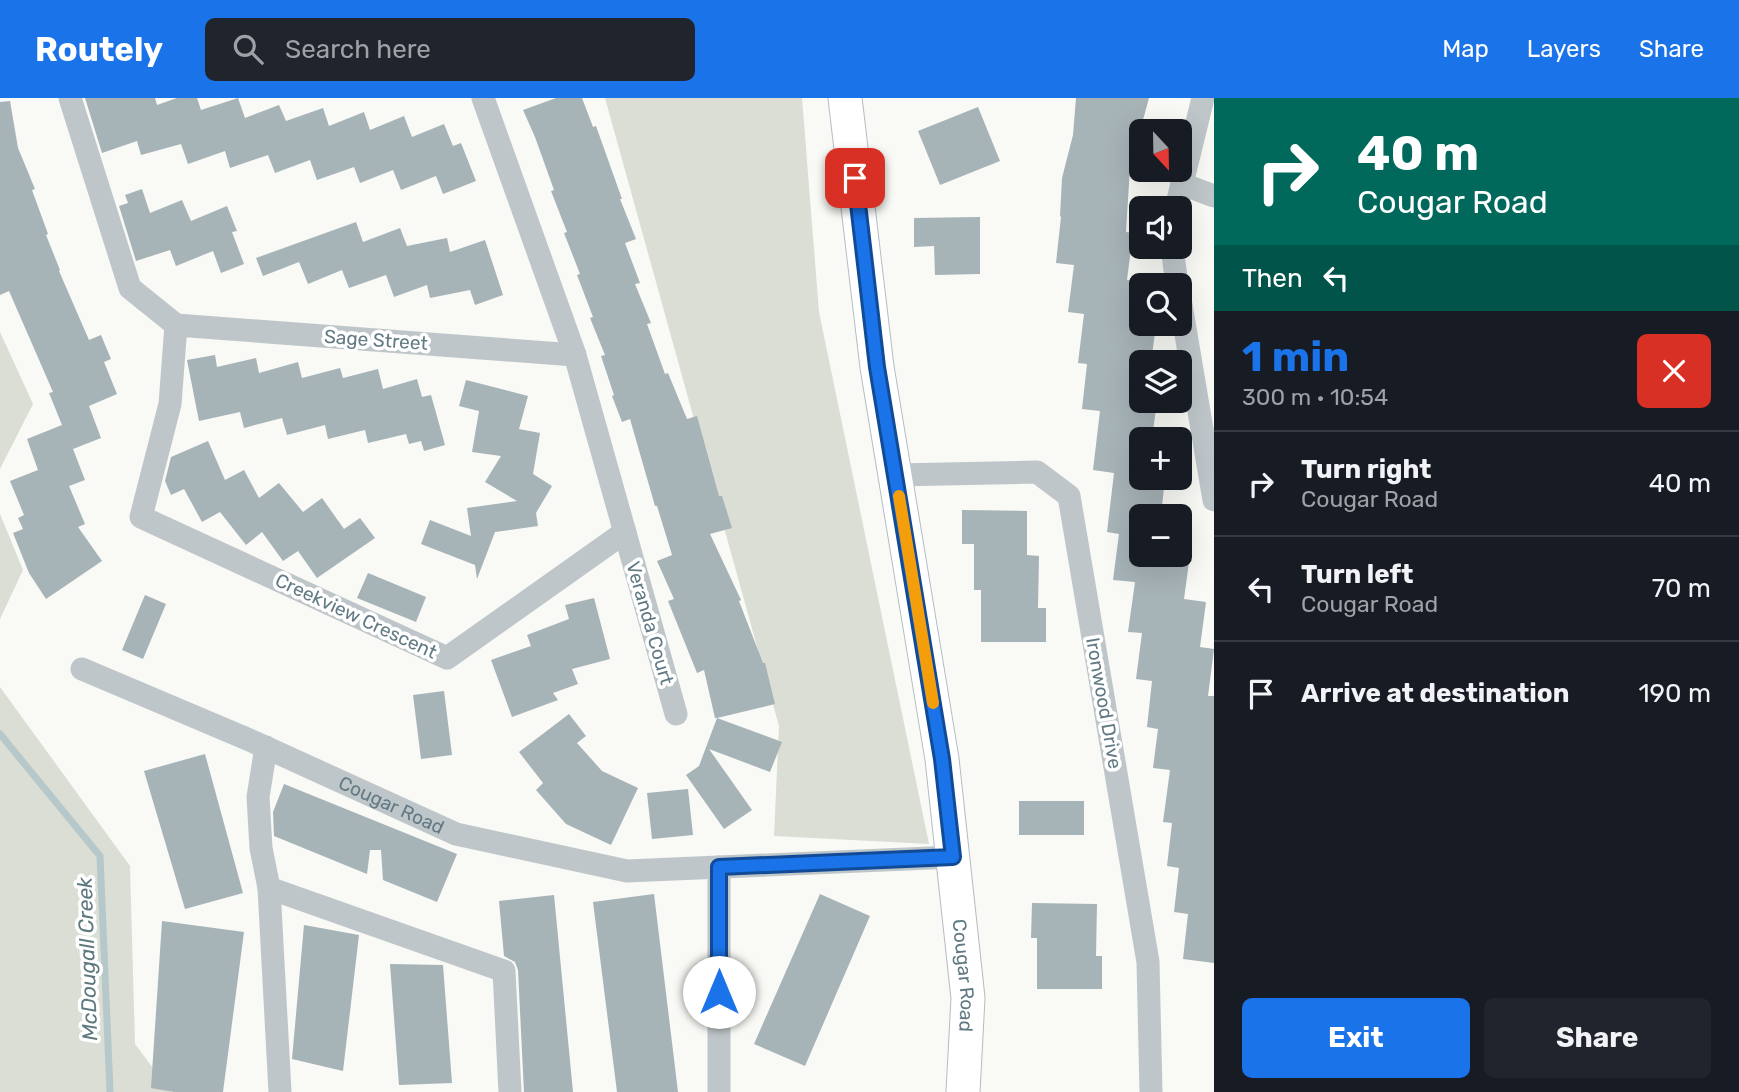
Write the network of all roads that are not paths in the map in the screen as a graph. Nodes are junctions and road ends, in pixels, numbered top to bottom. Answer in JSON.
{"nodes":[{"id":1,"x":70,"y":98,"type":"edge"},
{"id":2,"x":483,"y":98,"type":"edge"},
{"id":3,"x":845,"y":98,"type":"edge"},
{"id":4,"x":1203,"y":98,"type":"edge"},
{"id":5,"x":1182,"y":184,"type":"junction"},
{"id":6,"x":1179,"y":196,"type":"edge"},
{"id":7,"x":1214,"y":196,"type":"edge"},
{"id":8,"x":177,"y":324,"type":"junction"},
{"id":9,"x":1187,"y":336,"type":"edge"},
{"id":10,"x":575,"y":355,"type":"junction"},
{"id":11,"x":1211,"y":464,"type":"edge"},
{"id":12,"x":895,"y":475,"type":"junction"},
{"id":13,"x":1214,"y":500,"type":"edge"},
{"id":14,"x":625,"y":532,"type":"junction"},
{"id":15,"x":82,"y":669,"type":"dead end"},
{"id":16,"x":676,"y":714,"type":"dead end"},
{"id":17,"x":266,"y":747,"type":"junction"},
{"id":18,"x":953,"y":857,"type":"junction"},
{"id":19,"x":719,"y":867,"type":"junction"},
{"id":20,"x":268,"y":888,"type":"junction"},
{"id":21,"x":281,"y":1092,"type":"edge"},
{"id":22,"x":510,"y":1092,"type":"edge"},
{"id":23,"x":719,"y":1092,"type":"edge"},
{"id":24,"x":963,"y":1092,"type":"edge"},
{"id":25,"x":1151,"y":1092,"type":"edge"}],
"edges":[{"from":1,"to":8,"type":"street"},
{"from":2,"to":10,"type":"street"},
{"from":3,"to":12,"type":"street","name":"Cougar Road"},
{"from":4,"to":5,"type":"street"},
{"from":5,"to":6,"type":"street"},
{"from":5,"to":7,"type":"street"},
{"from":8,"to":10,"type":"street","name":"Sage Street"},
{"from":8,"to":14,"type":"street","name":"Creekview Crescent"},
{"from":9,"to":11,"type":"street"},
{"from":10,"to":14,"type":"street"},
{"from":11,"to":13,"type":"street"},
{"from":12,"to":18,"type":"street","name":"Cougar Road"},
{"from":12,"to":25,"type":"street","name":"Ironwood Drive"},
{"from":14,"to":16,"type":"street","name":"Veranda Court"},
{"from":15,"to":17,"type":"street","name":"Cougar Road"},
{"from":17,"to":19,"type":"street","name":"Cougar Road"},
{"from":17,"to":20,"type":"street"},
{"from":18,"to":19,"type":"street","name":"Cougar Road"},
{"from":18,"to":24,"type":"street","name":"Cougar Road"},
{"from":19,"to":23,"type":"street"},
{"from":20,"to":21,"type":"street"},
{"from":20,"to":22,"type":"street"}]}
